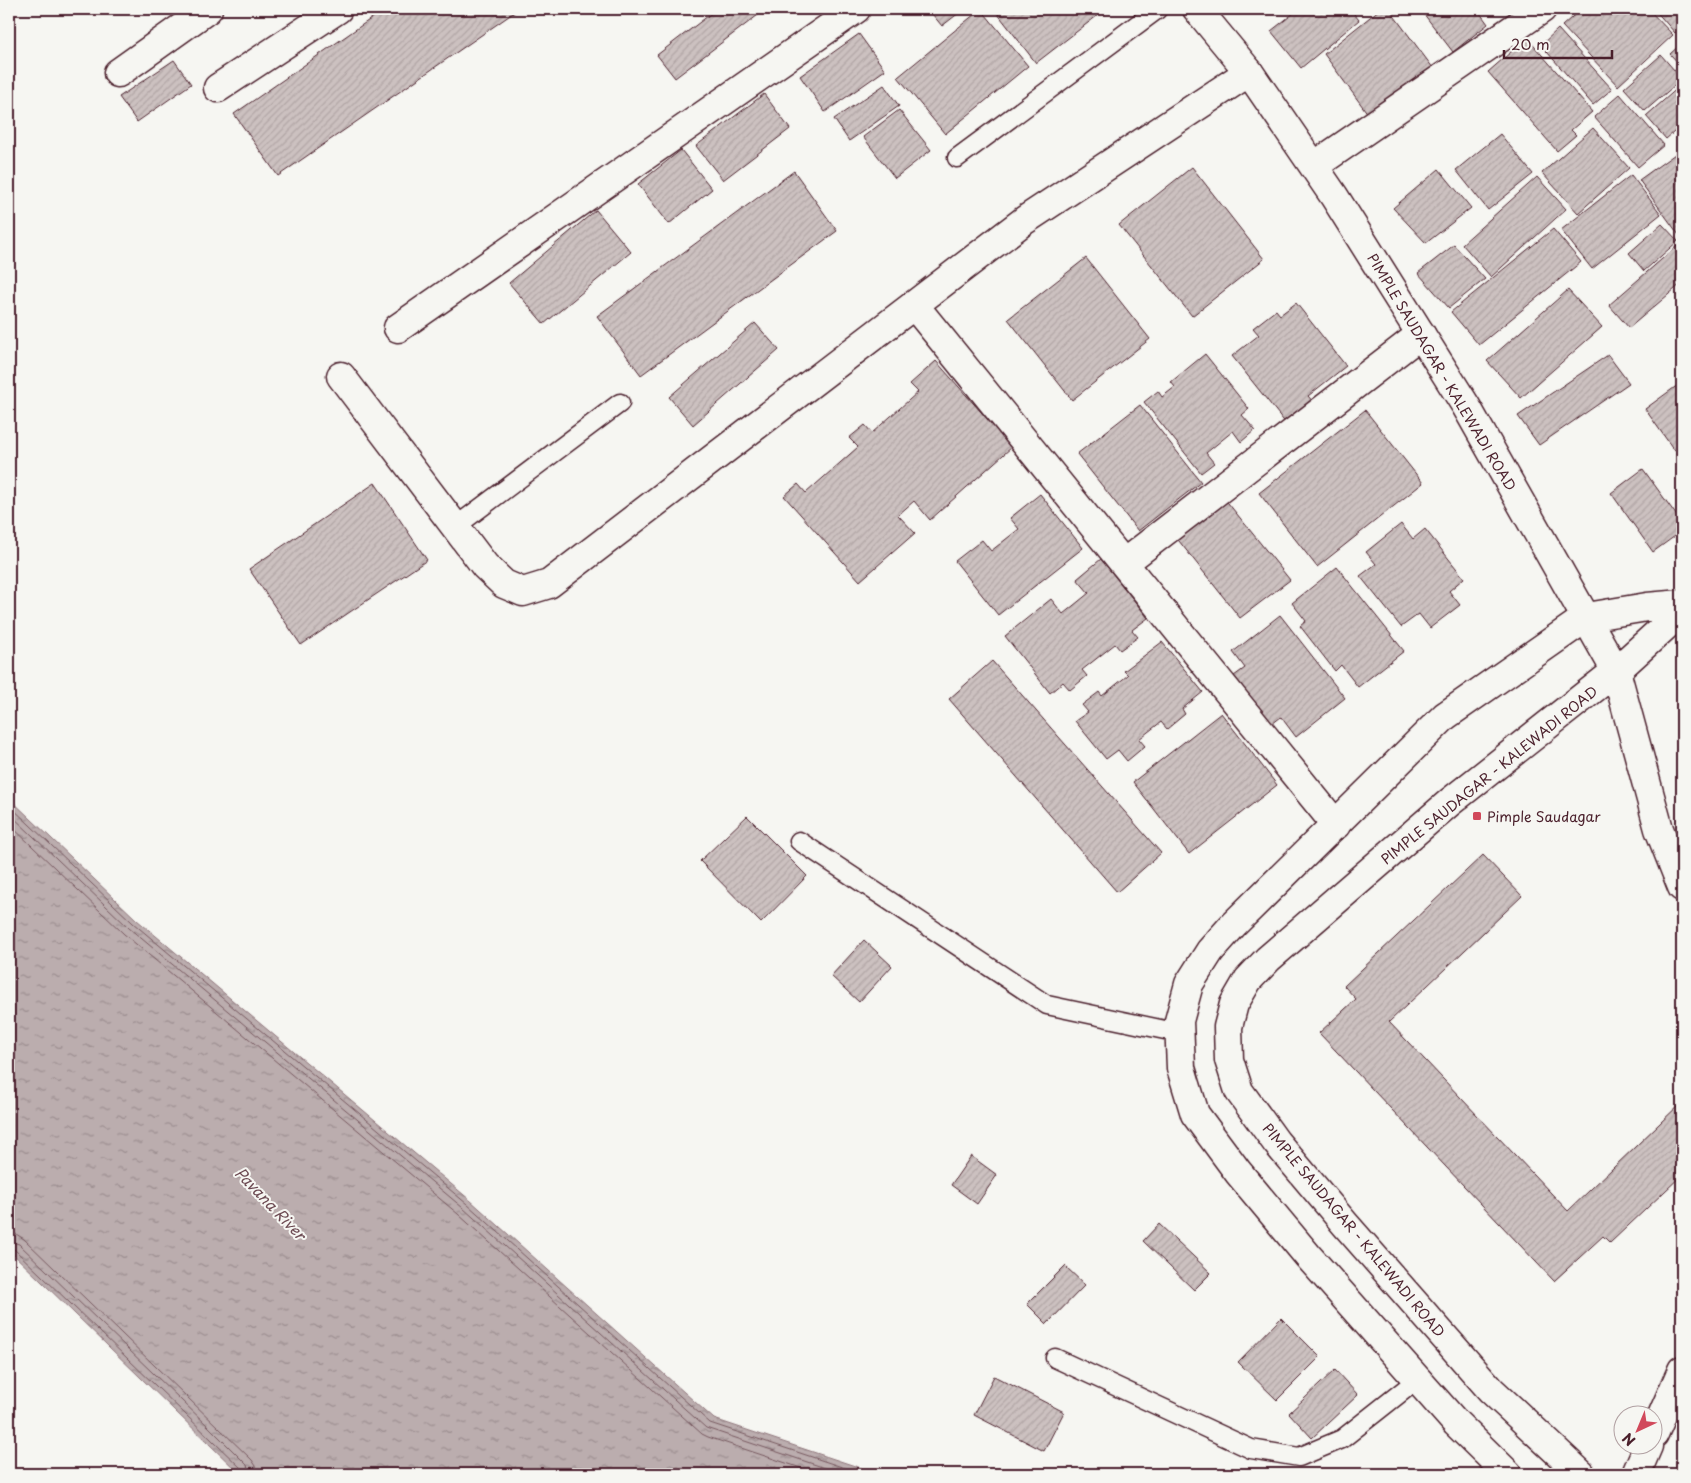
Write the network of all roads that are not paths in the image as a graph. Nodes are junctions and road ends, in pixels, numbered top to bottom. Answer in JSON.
{"nodes":[{"id":1,"x":208,"y":9,"type":"edge"},
{"id":2,"x":338,"y":9,"type":"edge"},
{"id":3,"x":856,"y":9,"type":"edge"},
{"id":4,"x":1158,"y":9,"type":"edge"},
{"id":5,"x":1197,"y":9,"type":"edge"},
{"id":6,"x":1542,"y":9,"type":"edge"},
{"id":7,"x":1249,"y":72,"type":"junction"},
{"id":8,"x":118,"y":73,"type":"dead end"},
{"id":9,"x":218,"y":88,"type":"dead end"},
{"id":10,"x":957,"y":158,"type":"dead end"},
{"id":11,"x":1314,"y":166,"type":"junction"},
{"id":12,"x":914,"y":305,"type":"junction"},
{"id":13,"x":398,"y":328,"type":"dead end"},
{"id":14,"x":1421,"y":334,"type":"junction"},
{"id":15,"x":340,"y":376,"type":"dead end"},
{"id":16,"x":620,"y":403,"type":"dead end"},
{"id":17,"x":455,"y":527,"type":"junction"},
{"id":18,"x":1124,"y":563,"type":"junction"},
{"id":19,"x":1682,"y":604,"type":"edge"},
{"id":20,"x":1682,"y":611,"type":"edge"},
{"id":21,"x":1587,"y":617,"type":"junction"},
{"id":22,"x":1616,"y":671,"type":"junction"},
{"id":23,"x":1336,"y":825,"type":"junction"},
{"id":24,"x":800,"y":841,"type":"dead end"},
{"id":25,"x":1682,"y":887,"type":"edge"},
{"id":26,"x":1179,"y":1033,"type":"junction"},
{"id":27,"x":1054,"y":1358,"type":"dead end"},
{"id":28,"x":1682,"y":1370,"type":"edge"},
{"id":29,"x":1418,"y":1380,"type":"junction"},
{"id":30,"x":1664,"y":1411,"type":"edge"},
{"id":31,"x":1644,"y":1456,"type":"edge"},
{"id":32,"x":1508,"y":1474,"type":"edge"},
{"id":33,"x":1581,"y":1474,"type":"edge"},
{"id":34,"x":1636,"y":1474,"type":"edge"}],
"edges":[{"from":1,"to":8,"type":"street"},
{"from":2,"to":9,"type":"street"},
{"from":3,"to":13,"type":"street"},
{"from":4,"to":10,"type":"lane"},
{"from":5,"to":7,"type":"street","name":"PIMPLE SAUDAGAR - KALEWADI ROAD"},
{"from":6,"to":11,"type":"street"},
{"from":7,"to":11,"type":"street","name":"PIMPLE SAUDAGAR - KALEWADI ROAD"},
{"from":7,"to":12,"type":"street"},
{"from":11,"to":14,"type":"street","name":"PIMPLE SAUDAGAR - KALEWADI ROAD"},
{"from":12,"to":17,"type":"street"},
{"from":12,"to":18,"type":"street"},
{"from":14,"to":18,"type":"street"},
{"from":14,"to":21,"type":"street","name":"PIMPLE SAUDAGAR - KALEWADI ROAD"},
{"from":15,"to":17,"type":"street"},
{"from":16,"to":17,"type":"lane"},
{"from":18,"to":23,"type":"street"},
{"from":19,"to":21,"type":"street"},
{"from":20,"to":22,"type":"street"},
{"from":21,"to":22,"type":"street","name":"PIMPLE SAUDAGAR - KALEWADI ROAD"},
{"from":21,"to":23,"type":"street"},
{"from":22,"to":25,"type":"street"},
{"from":22,"to":33,"type":"street","name":"PIMPLE SAUDAGAR - KALEWADI ROAD"},
{"from":23,"to":26,"type":"street"},
{"from":24,"to":26,"type":"lane"},
{"from":26,"to":29,"type":"street"},
{"from":27,"to":29,"type":"lane"},
{"from":28,"to":30,"type":"street"},
{"from":29,"to":32,"type":"street"},
{"from":31,"to":34,"type":"street"}]}
